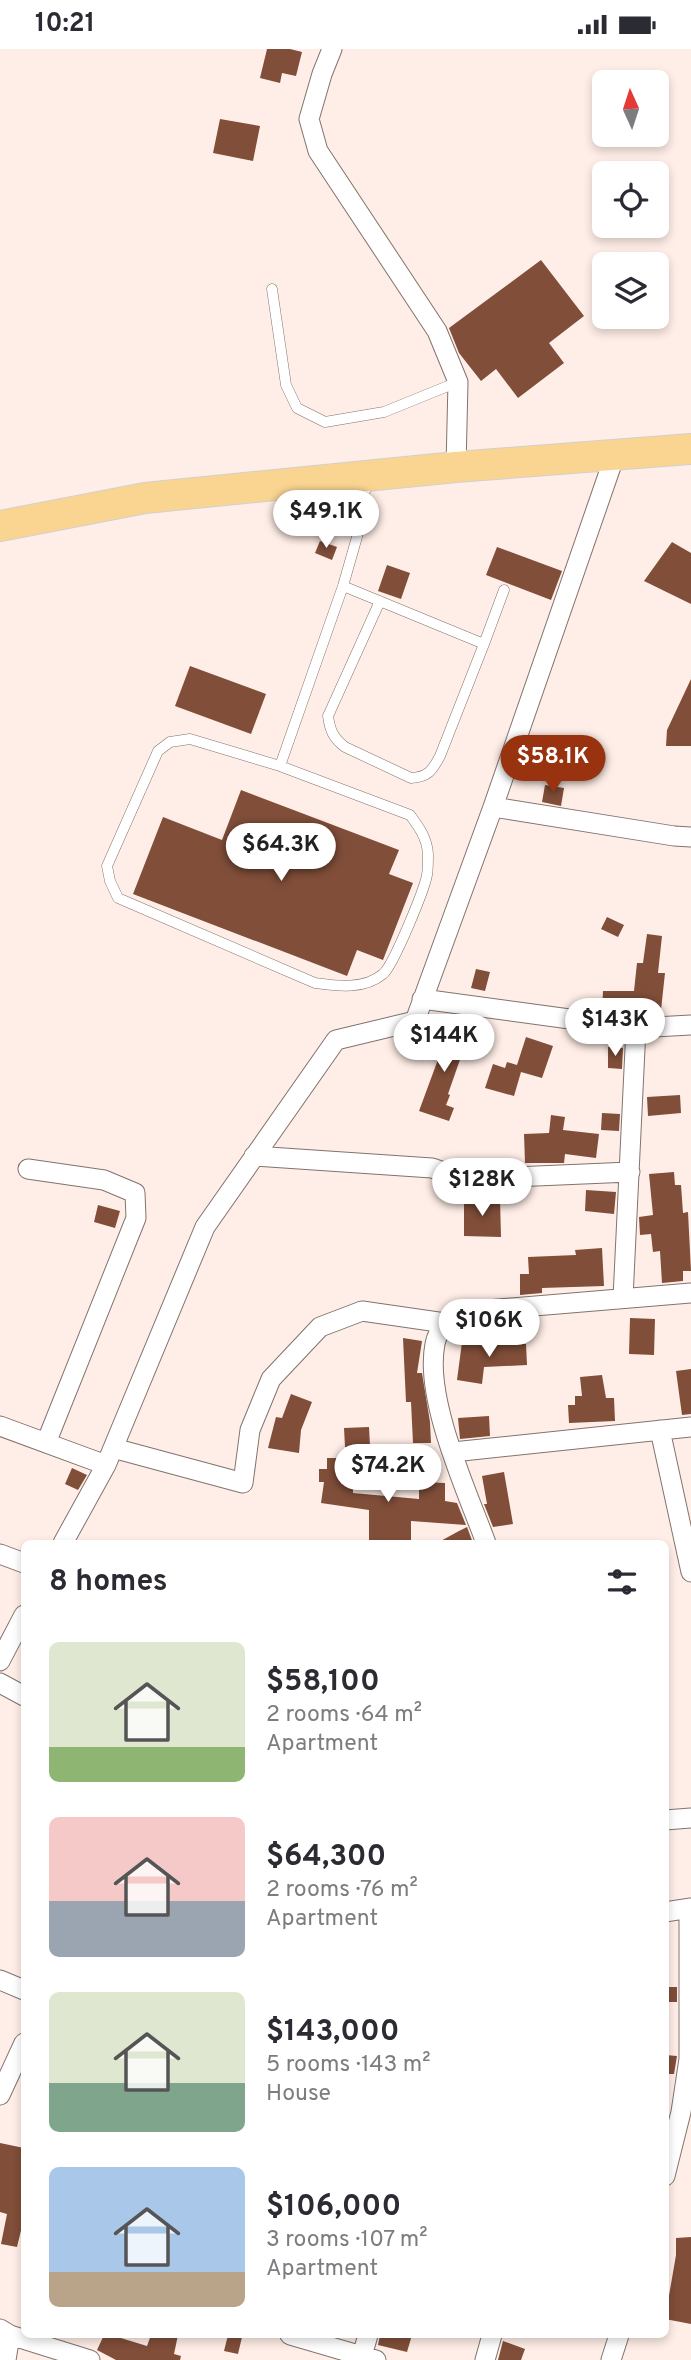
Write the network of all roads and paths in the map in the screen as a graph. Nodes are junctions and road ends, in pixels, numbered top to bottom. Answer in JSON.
{"nodes":[{"id":1,"x":332,"y":49,"type":"edge"},
{"id":2,"x":272,"y":289,"type":"dead end"},
{"id":3,"x":458,"y":382,"type":"junction"},
{"id":4,"x":691,"y":449,"type":"edge"},
{"id":5,"x":615,"y":455,"type":"junction"},
{"id":6,"x":456,"y":467,"type":"junction"},
{"id":7,"x":368,"y":475,"type":"junction"},
{"id":8,"x":0,"y":526,"type":"edge"},
{"id":9,"x":343,"y":586,"type":"junction"},
{"id":10,"x":504,"y":590,"type":"dead end"},
{"id":11,"x":380,"y":601,"type":"junction"},
{"id":12,"x":484,"y":644,"type":"junction"},
{"id":13,"x":280,"y":766,"type":"junction"},
{"id":14,"x":494,"y":807,"type":"junction"},
{"id":15,"x":691,"y":837,"type":"edge"},
{"id":16,"x":422,"y":999,"type":"junction"},
{"id":17,"x":691,"y":1025,"type":"edge"},
{"id":18,"x":636,"y":1028,"type":"junction"},
{"id":19,"x":254,"y":1156,"type":"junction"},
{"id":20,"x":27,"y":1169,"type":"dead end"},
{"id":21,"x":630,"y":1172,"type":"junction"},
{"id":22,"x":691,"y":1293,"type":"edge"},
{"id":23,"x":622,"y":1298,"type":"junction"},
{"id":24,"x":445,"y":1323,"type":"junction"},
{"id":25,"x":0,"y":1426,"type":"edge"},
{"id":26,"x":691,"y":1427,"type":"edge"},
{"id":27,"x":660,"y":1430,"type":"junction"},
{"id":28,"x":46,"y":1443,"type":"junction"},
{"id":29,"x":453,"y":1452,"type":"junction"},
{"id":30,"x":109,"y":1457,"type":"junction"},
{"id":31,"x":65,"y":1540,"type":"edge"},
{"id":32,"x":485,"y":1540,"type":"edge"},
{"id":33,"x":0,"y":1554,"type":"edge"},
{"id":34,"x":21,"y":1562,"type":"edge"},
{"id":35,"x":691,"y":1572,"type":"edge"},
{"id":36,"x":21,"y":1621,"type":"edge"},
{"id":37,"x":0,"y":1661,"type":"edge"},
{"id":38,"x":0,"y":1683,"type":"edge"},
{"id":39,"x":21,"y":1694,"type":"edge"},
{"id":40,"x":691,"y":1818,"type":"edge"},
{"id":41,"x":669,"y":1820,"type":"edge"},
{"id":42,"x":690,"y":1909,"type":"edge"},
{"id":43,"x":669,"y":1912,"type":"edge"},
{"id":44,"x":0,"y":1980,"type":"edge"},
{"id":45,"x":21,"y":1989,"type":"edge"},
{"id":46,"x":21,"y":2050,"type":"edge"},
{"id":47,"x":0,"y":2095,"type":"edge"},
{"id":48,"x":673,"y":2111,"type":"edge"},
{"id":49,"x":669,"y":2144,"type":"edge"},
{"id":50,"x":5,"y":2332,"type":"edge"},
{"id":51,"x":23,"y":2338,"type":"edge"},
{"id":52,"x":300,"y":2338,"type":"edge"},
{"id":53,"x":368,"y":2338,"type":"edge"},
{"id":54,"x":491,"y":2338,"type":"edge"},
{"id":55,"x":618,"y":2338,"type":"edge"},
{"id":56,"x":369,"y":2358,"type":"edge"},
{"id":57,"x":6,"y":2360,"type":"edge"},
{"id":58,"x":90,"y":2360,"type":"edge"},
{"id":59,"x":485,"y":2360,"type":"edge"},
{"id":60,"x":611,"y":2360,"type":"edge"}],
"edges":[{"from":1,"to":3,"type":"street"},
{"from":2,"to":3,"type":"lane"},
{"from":3,"to":6,"type":"street"},
{"from":4,"to":5,"type":"main road"},
{"from":5,"to":6,"type":"main road"},
{"from":5,"to":14,"type":"street"},
{"from":6,"to":7,"type":"main road"},
{"from":7,"to":8,"type":"main road"},
{"from":7,"to":9,"type":"lane"},
{"from":9,"to":11,"type":"lane"},
{"from":9,"to":13,"type":"lane"},
{"from":10,"to":12,"type":"lane"},
{"from":11,"to":12,"type":"lane"},
{"from":11,"to":12,"type":"lane"},
{"from":13,"to":13,"type":"lane"},
{"from":14,"to":15,"type":"street"},
{"from":14,"to":16,"type":"street"},
{"from":16,"to":18,"type":"street"},
{"from":16,"to":19,"type":"street"},
{"from":17,"to":18,"type":"street"},
{"from":18,"to":21,"type":"street"},
{"from":19,"to":21,"type":"street"},
{"from":19,"to":30,"type":"street"},
{"from":20,"to":28,"type":"street"},
{"from":21,"to":23,"type":"street"},
{"from":22,"to":23,"type":"street"},
{"from":23,"to":24,"type":"street"},
{"from":24,"to":29,"type":"street"},
{"from":24,"to":30,"type":"street"},
{"from":25,"to":28,"type":"street"},
{"from":26,"to":27,"type":"street"},
{"from":27,"to":29,"type":"street"},
{"from":27,"to":35,"type":"street"},
{"from":28,"to":30,"type":"street"},
{"from":29,"to":32,"type":"street"},
{"from":30,"to":31,"type":"street"},
{"from":33,"to":34,"type":"street"},
{"from":36,"to":37,"type":"street"},
{"from":38,"to":39,"type":"street"},
{"from":40,"to":41,"type":"street"},
{"from":42,"to":43,"type":"street"},
{"from":42,"to":48,"type":"street"},
{"from":44,"to":45,"type":"street"},
{"from":46,"to":47,"type":"street"},
{"from":48,"to":49,"type":"street"},
{"from":50,"to":57,"type":"street"},
{"from":51,"to":58,"type":"street"},
{"from":52,"to":56,"type":"street"},
{"from":53,"to":56,"type":"street"},
{"from":54,"to":59,"type":"street"},
{"from":55,"to":60,"type":"street"}]}
